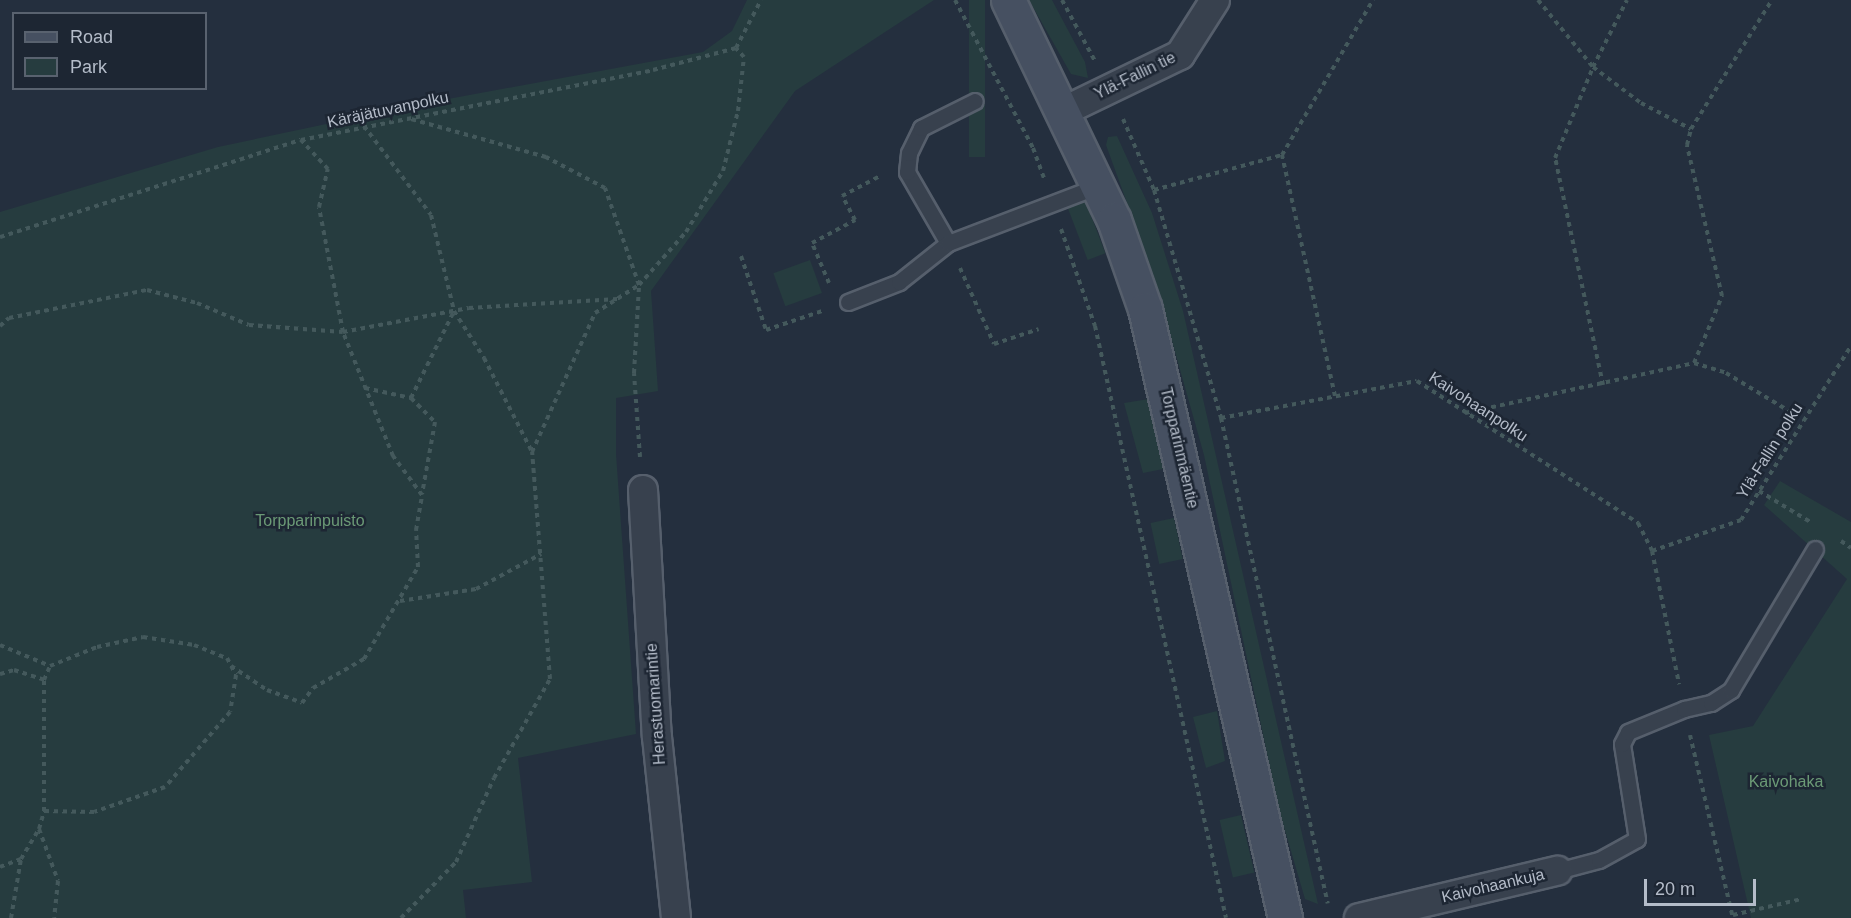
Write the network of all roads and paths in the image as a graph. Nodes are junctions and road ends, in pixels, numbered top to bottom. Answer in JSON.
{"nodes":[{"id":1,"x":761,"y":0,"type":"edge"},
{"id":2,"x":955,"y":0,"type":"edge"},
{"id":3,"x":1008,"y":0,"type":"edge"},
{"id":4,"x":1215,"y":0,"type":"edge"},
{"id":5,"x":1373,"y":0,"type":"edge"},
{"id":6,"x":1538,"y":0,"type":"edge"},
{"id":7,"x":1627,"y":0,"type":"edge"},
{"id":8,"x":1772,"y":0,"type":"edge"},
{"id":9,"x":736,"y":48,"type":"junction"},
{"id":10,"x":1593,"y":67,"type":"junction"},
{"id":11,"x":975,"y":101,"type":"dead end"},
{"id":12,"x":1064,"y":111,"type":"junction"},
{"id":13,"x":407,"y":118,"type":"junction"},
{"id":14,"x":364,"y":126,"type":"junction"},
{"id":15,"x":1691,"y":129,"type":"junction"},
{"id":16,"x":301,"y":141,"type":"junction"},
{"id":17,"x":1282,"y":155,"type":"junction"},
{"id":18,"x":908,"y":162,"type":"junction"},
{"id":19,"x":1098,"y":186,"type":"junction"},
{"id":20,"x":1154,"y":190,"type":"dead end"},
{"id":21,"x":1053,"y":205,"type":"junction"},
{"id":22,"x":0,"y":237,"type":"edge"},
{"id":23,"x":948,"y":243,"type":"junction"},
{"id":24,"x":741,"y":256,"type":"dead end"},
{"id":25,"x":639,"y":285,"type":"junction"},
{"id":26,"x":618,"y":298,"type":"junction"},
{"id":27,"x":848,"y":302,"type":"joint"},
{"id":28,"x":832,"y":308,"type":"junction"},
{"id":29,"x":454,"y":311,"type":"junction"},
{"id":30,"x":0,"y":326,"type":"edge"},
{"id":31,"x":1039,"y":329,"type":"dead end"},
{"id":32,"x":343,"y":332,"type":"junction"},
{"id":33,"x":1851,"y":346,"type":"edge"},
{"id":34,"x":1694,"y":363,"type":"junction"},
{"id":35,"x":1604,"y":385,"type":"junction"},
{"id":36,"x":365,"y":388,"type":"junction"},
{"id":37,"x":1335,"y":396,"type":"junction"},
{"id":38,"x":411,"y":398,"type":"junction"},
{"id":39,"x":1465,"y":413,"type":"junction"},
{"id":40,"x":1221,"y":418,"type":"dead end"},
{"id":41,"x":1804,"y":420,"type":"junction"},
{"id":42,"x":532,"y":452,"type":"junction"},
{"id":43,"x":643,"y":490,"type":"joint"},
{"id":44,"x":1759,"y":491,"type":"junction"},
{"id":45,"x":422,"y":495,"type":"junction"},
{"id":46,"x":1818,"y":526,"type":"dead end"},
{"id":47,"x":1834,"y":537,"type":"dead end"},
{"id":48,"x":1851,"y":548,"type":"edge"},
{"id":49,"x":1815,"y":549,"type":"dead end"},
{"id":50,"x":1652,"y":551,"type":"joint"},
{"id":51,"x":542,"y":554,"type":"junction"},
{"id":52,"x":399,"y":602,"type":"junction"},
{"id":53,"x":0,"y":645,"type":"edge"},
{"id":54,"x":50,"y":666,"type":"junction"},
{"id":55,"x":231,"y":666,"type":"junction"},
{"id":56,"x":0,"y":674,"type":"edge"},
{"id":57,"x":44,"y":680,"type":"junction"},
{"id":58,"x":44,"y":812,"type":"junction"},
{"id":59,"x":39,"y":829,"type":"junction"},
{"id":60,"x":21,"y":859,"type":"junction"},
{"id":61,"x":0,"y":867,"type":"edge"},
{"id":62,"x":1557,"y":871,"type":"joint"},
{"id":63,"x":1802,"y":899,"type":"dead end"},
{"id":64,"x":1733,"y":915,"type":"dead end"},
{"id":65,"x":11,"y":918,"type":"edge"},
{"id":66,"x":54,"y":918,"type":"edge"},
{"id":67,"x":401,"y":918,"type":"edge"},
{"id":68,"x":676,"y":918,"type":"edge"},
{"id":69,"x":1226,"y":918,"type":"edge"},
{"id":70,"x":1285,"y":918,"type":"edge"},
{"id":71,"x":1359,"y":918,"type":"edge"}],
"edges":[{"from":1,"to":9,"type":"path"},
{"from":2,"to":21,"type":"path"},
{"from":3,"to":12,"type":"street","name":"Torpparinmäentie"},
{"from":4,"to":12,"type":"street","name":"Ylä-Fallin tie"},
{"from":5,"to":17,"type":"path"},
{"from":6,"to":10,"type":"path"},
{"from":7,"to":10,"type":"path"},
{"from":8,"to":15,"type":"path"},
{"from":9,"to":13,"type":"path","name":"Käräjätuvanpolku"},
{"from":9,"to":25,"type":"path"},
{"from":10,"to":15,"type":"path"},
{"from":10,"to":35,"type":"path"},
{"from":11,"to":18,"type":"lane"},
{"from":12,"to":19,"type":"street","name":"Torpparinmäentie"},
{"from":13,"to":14,"type":"path","name":"Käräjätuvanpolku"},
{"from":13,"to":25,"type":"path"},
{"from":14,"to":16,"type":"path","name":"Käräjätuvanpolku"},
{"from":14,"to":29,"type":"path"},
{"from":15,"to":34,"type":"path"},
{"from":16,"to":22,"type":"path","name":"Käräjätuvanpolku"},
{"from":16,"to":32,"type":"path"},
{"from":17,"to":20,"type":"path"},
{"from":17,"to":37,"type":"path"},
{"from":18,"to":23,"type":"lane"},
{"from":18,"to":28,"type":"path"},
{"from":19,"to":21,"type":"lane"},
{"from":19,"to":70,"type":"street","name":"Torpparinmäentie"},
{"from":21,"to":23,"type":"lane"},
{"from":21,"to":69,"type":"path"},
{"from":23,"to":27,"type":"lane"},
{"from":23,"to":31,"type":"path"},
{"from":24,"to":28,"type":"path"},
{"from":25,"to":26,"type":"path"},
{"from":25,"to":43,"type":"path"},
{"from":26,"to":29,"type":"path"},
{"from":26,"to":42,"type":"path"},
{"from":27,"to":28,"type":"path"},
{"from":29,"to":32,"type":"path"},
{"from":29,"to":38,"type":"path"},
{"from":29,"to":42,"type":"path"},
{"from":30,"to":32,"type":"path"},
{"from":32,"to":36,"type":"path"},
{"from":33,"to":41,"type":"path","name":"Ylä-Fallin polku"},
{"from":34,"to":35,"type":"path"},
{"from":34,"to":41,"type":"path"},
{"from":35,"to":39,"type":"path"},
{"from":36,"to":38,"type":"path"},
{"from":36,"to":45,"type":"path"},
{"from":37,"to":39,"type":"path","name":"Kaivohaanpolku"},
{"from":37,"to":40,"type":"path","name":"Kaivohaanpolku"},
{"from":38,"to":45,"type":"path"},
{"from":39,"to":50,"type":"path","name":"Kaivohaanpolku"},
{"from":41,"to":44,"type":"path","name":"Ylä-Fallin polku"},
{"from":42,"to":51,"type":"path"},
{"from":43,"to":68,"type":"street","name":"Herastuomarintie"},
{"from":44,"to":46,"type":"path"},
{"from":44,"to":50,"type":"path","name":"Ylä-Fallin polku"},
{"from":45,"to":52,"type":"path"},
{"from":47,"to":48,"type":"path"},
{"from":49,"to":62,"type":"lane"},
{"from":51,"to":52,"type":"path"},
{"from":51,"to":67,"type":"path"},
{"from":52,"to":55,"type":"path"},
{"from":53,"to":54,"type":"path"},
{"from":54,"to":55,"type":"path"},
{"from":54,"to":57,"type":"path"},
{"from":55,"to":58,"type":"path"},
{"from":56,"to":57,"type":"path"},
{"from":57,"to":58,"type":"path"},
{"from":58,"to":59,"type":"path"},
{"from":59,"to":60,"type":"path"},
{"from":59,"to":66,"type":"path"},
{"from":60,"to":61,"type":"path"},
{"from":60,"to":65,"type":"path"},
{"from":62,"to":71,"type":"street","name":"Kaivohaankuja"},
{"from":63,"to":64,"type":"path"}]}
